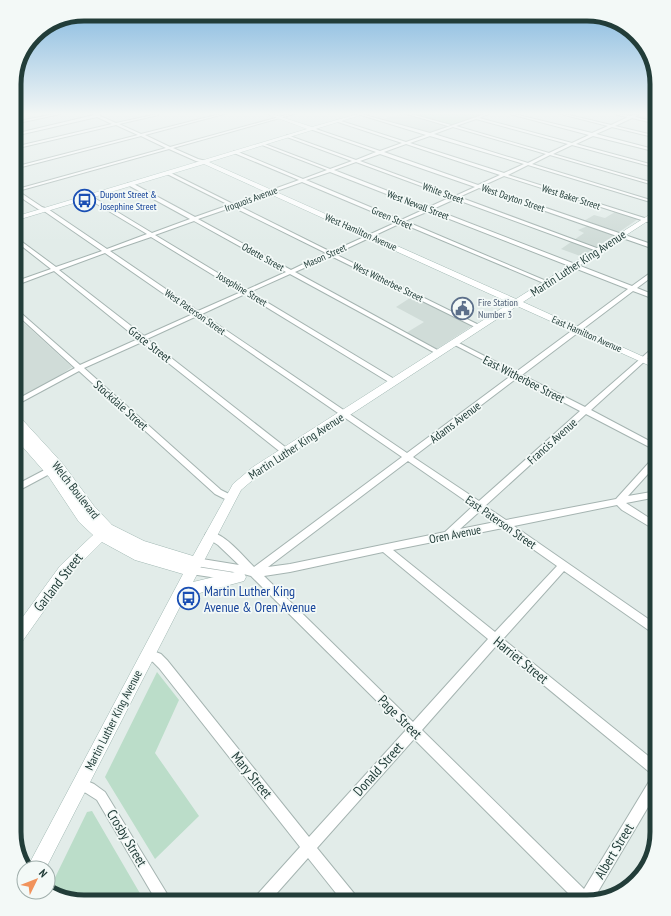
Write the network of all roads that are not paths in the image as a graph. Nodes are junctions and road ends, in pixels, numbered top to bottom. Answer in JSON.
{"nodes":[{"id":1,"x":53,"y":157,"type":"edge"},
{"id":2,"x":139,"y":157,"type":"edge"},
{"id":3,"x":190,"y":157,"type":"edge"},
{"id":4,"x":198,"y":157,"type":"edge"},
{"id":5,"x":221,"y":157,"type":"edge"},
{"id":6,"x":247,"y":157,"type":"edge"},
{"id":7,"x":295,"y":157,"type":"edge"},
{"id":8,"x":345,"y":157,"type":"edge"},
{"id":9,"x":370,"y":157,"type":"edge"},
{"id":10,"x":393,"y":157,"type":"edge"},
{"id":11,"x":448,"y":157,"type":"edge"},
{"id":12,"x":504,"y":157,"type":"edge"},
{"id":13,"x":544,"y":157,"type":"edge"},
{"id":14,"x":559,"y":157,"type":"edge"},
{"id":15,"x":619,"y":157,"type":"edge"},
{"id":16,"x":357,"y":161,"type":"junction"},
{"id":17,"x":205,"y":162,"type":"junction"},
{"id":18,"x":528,"y":164,"type":"junction"},
{"id":19,"x":21,"y":165,"type":"edge"},
{"id":20,"x":650,"y":165,"type":"edge"},
{"id":21,"x":331,"y":171,"type":"junction"},
{"id":22,"x":168,"y":173,"type":"junction"},
{"id":23,"x":504,"y":175,"type":"junction"},
{"id":24,"x":303,"y":180,"type":"junction"},
{"id":25,"x":650,"y":183,"type":"edge"},
{"id":26,"x":130,"y":184,"type":"junction"},
{"id":27,"x":479,"y":186,"type":"junction"},
{"id":28,"x":21,"y":190,"type":"edge"},
{"id":29,"x":21,"y":191,"type":"edge"},
{"id":30,"x":272,"y":192,"type":"junction"},
{"id":31,"x":21,"y":196,"type":"edge"},
{"id":32,"x":89,"y":197,"type":"junction"},
{"id":33,"x":455,"y":197,"type":"junction"},
{"id":34,"x":650,"y":201,"type":"edge"},
{"id":35,"x":234,"y":205,"type":"junction"},
{"id":36,"x":429,"y":209,"type":"junction"},
{"id":37,"x":46,"y":210,"type":"junction"},
{"id":38,"x":650,"y":216,"type":"edge"},
{"id":39,"x":21,"y":217,"type":"edge"},
{"id":40,"x":194,"y":219,"type":"junction"},
{"id":41,"x":644,"y":220,"type":"junction"},
{"id":42,"x":401,"y":222,"type":"junction"},
{"id":43,"x":650,"y":222,"type":"edge"},
{"id":44,"x":152,"y":234,"type":"junction"},
{"id":45,"x":370,"y":236,"type":"junction"},
{"id":46,"x":621,"y":236,"type":"junction"},
{"id":47,"x":21,"y":242,"type":"edge"},
{"id":48,"x":650,"y":246,"type":"edge"},
{"id":49,"x":598,"y":250,"type":"junction"},
{"id":50,"x":106,"y":251,"type":"junction"},
{"id":51,"x":330,"y":254,"type":"junction"},
{"id":52,"x":574,"y":266,"type":"junction"},
{"id":53,"x":55,"y":269,"type":"junction"},
{"id":54,"x":290,"y":272,"type":"junction"},
{"id":55,"x":650,"y":275,"type":"edge"},
{"id":56,"x":21,"y":281,"type":"edge"},
{"id":57,"x":548,"y":283,"type":"junction"},
{"id":58,"x":633,"y":288,"type":"junction"},
{"id":59,"x":246,"y":292,"type":"junction"},
{"id":60,"x":650,"y":295,"type":"edge"},
{"id":61,"x":517,"y":303,"type":"junction"},
{"id":62,"x":197,"y":314,"type":"junction"},
{"id":63,"x":21,"y":316,"type":"edge"},
{"id":64,"x":479,"y":327,"type":"junction"},
{"id":65,"x":578,"y":330,"type":"junction"},
{"id":66,"x":143,"y":338,"type":"junction"},
{"id":67,"x":455,"y":343,"type":"junction"},
{"id":68,"x":439,"y":353,"type":"junction"},
{"id":69,"x":650,"y":353,"type":"edge"},
{"id":70,"x":643,"y":359,"type":"junction"},
{"id":71,"x":650,"y":362,"type":"edge"},
{"id":72,"x":79,"y":368,"type":"junction"},
{"id":73,"x":518,"y":375,"type":"junction"},
{"id":74,"x":394,"y":382,"type":"junction"},
{"id":75,"x":21,"y":400,"type":"edge"},
{"id":76,"x":585,"y":410,"type":"junction"},
{"id":77,"x":344,"y":415,"type":"junction"},
{"id":78,"x":21,"y":426,"type":"edge"},
{"id":79,"x":21,"y":437,"type":"edge"},
{"id":80,"x":650,"y":444,"type":"edge"},
{"id":81,"x":286,"y":452,"type":"junction"},
{"id":82,"x":408,"y":458,"type":"junction"},
{"id":83,"x":650,"y":467,"type":"edge"},
{"id":84,"x":54,"y":468,"type":"junction"},
{"id":85,"x":21,"y":486,"type":"edge"},
{"id":86,"x":650,"y":495,"type":"edge"},
{"id":87,"x":230,"y":498,"type":"junction"},
{"id":88,"x":619,"y":502,"type":"junction"},
{"id":89,"x":479,"y":506,"type":"junction"},
{"id":90,"x":650,"y":523,"type":"edge"},
{"id":91,"x":505,"y":524,"type":"junction"},
{"id":92,"x":104,"y":531,"type":"junction"},
{"id":93,"x":447,"y":534,"type":"junction"},
{"id":94,"x":210,"y":535,"type":"junction"},
{"id":95,"x":384,"y":548,"type":"junction"},
{"id":96,"x":194,"y":566,"type":"junction"},
{"id":97,"x":563,"y":566,"type":"junction"},
{"id":98,"x":253,"y":574,"type":"junction"},
{"id":99,"x":239,"y":577,"type":"junction"},
{"id":100,"x":179,"y":593,"type":"junction"},
{"id":101,"x":650,"y":626,"type":"edge"},
{"id":102,"x":21,"y":632,"type":"edge"},
{"id":103,"x":495,"y":639,"type":"junction"},
{"id":104,"x":148,"y":654,"type":"junction"},
{"id":105,"x":413,"y":731,"type":"junction"},
{"id":106,"x":650,"y":765,"type":"edge"},
{"id":107,"x":80,"y":784,"type":"junction"},
{"id":108,"x":650,"y":792,"type":"edge"},
{"id":109,"x":309,"y":846,"type":"junction"},
{"id":110,"x":40,"y":860,"type":"edge"},
{"id":111,"x":161,"y":895,"type":"edge"},
{"id":112,"x":266,"y":895,"type":"edge"},
{"id":113,"x":347,"y":895,"type":"edge"},
{"id":114,"x":580,"y":895,"type":"edge"},
{"id":115,"x":590,"y":895,"type":"edge"}],
"edges":[{"from":1,"to":19,"type":"street"},
{"from":2,"to":28,"type":"street"},
{"from":3,"to":17,"type":"street","name":"West Hamilton Avenue"},
{"from":4,"to":17,"type":"street","name":"West Hamilton Avenue"},
{"from":5,"to":17,"type":"street"},
{"from":6,"to":24,"type":"street","name":"Green Street"},
{"from":7,"to":21,"type":"street","name":"West Newall Street"},
{"from":8,"to":16,"type":"street","name":"White Street"},
{"from":9,"to":16,"type":"street","name":"Iroquois Avenue"},
{"from":10,"to":27,"type":"street","name":"West Dayton Street"},
{"from":11,"to":23,"type":"street","name":"West Baker Street"},
{"from":12,"to":18,"type":"street"},
{"from":13,"to":18,"type":"street","name":"Mason Street"},
{"from":14,"to":25,"type":"street"},
{"from":15,"to":20,"type":"street"},
{"from":16,"to":21,"type":"street","name":"Iroquois Avenue"},
{"from":16,"to":33,"type":"street","name":"White Street"},
{"from":17,"to":22,"type":"street"},
{"from":17,"to":30,"type":"street","name":"West Hamilton Avenue"},
{"from":18,"to":23,"type":"street","name":"Mason Street"},
{"from":18,"to":34,"type":"street"},
{"from":21,"to":24,"type":"street","name":"Iroquois Avenue"},
{"from":21,"to":36,"type":"street","name":"West Newall Street"},
{"from":22,"to":26,"type":"street"},
{"from":22,"to":35,"type":"street","name":"West Witherbee Street"},
{"from":23,"to":27,"type":"street","name":"Mason Street"},
{"from":23,"to":41,"type":"street","name":"West Baker Street"},
{"from":24,"to":30,"type":"street","name":"Iroquois Avenue"},
{"from":24,"to":42,"type":"street","name":"Green Street"},
{"from":26,"to":32,"type":"street"},
{"from":26,"to":40,"type":"street","name":"Odette Street"},
{"from":27,"to":33,"type":"street","name":"Mason Street"},
{"from":27,"to":46,"type":"street","name":"West Dayton Street"},
{"from":29,"to":37,"type":"street","name":"West Paterson Street"},
{"from":30,"to":35,"type":"street","name":"Iroquois Avenue"},
{"from":30,"to":45,"type":"street","name":"West Hamilton Avenue"},
{"from":31,"to":37,"type":"street","name":"West Paterson Street"},
{"from":32,"to":37,"type":"street"},
{"from":32,"to":44,"type":"street","name":"Josephine Street"},
{"from":33,"to":36,"type":"street","name":"Mason Street"},
{"from":33,"to":49,"type":"street","name":"White Street"},
{"from":35,"to":40,"type":"street","name":"Iroquois Avenue"},
{"from":35,"to":51,"type":"street","name":"West Witherbee Street"},
{"from":36,"to":42,"type":"street","name":"Mason Street"},
{"from":36,"to":52,"type":"street","name":"West Newall Street"},
{"from":37,"to":39,"type":"street"},
{"from":37,"to":50,"type":"street","name":"West Paterson Street"},
{"from":38,"to":41,"type":"street","name":"Martin Luther King Avenue"},
{"from":40,"to":44,"type":"street","name":"Iroquois Avenue"},
{"from":40,"to":54,"type":"street","name":"Odette Street"},
{"from":41,"to":43,"type":"street","name":"West Baker Street"},
{"from":41,"to":46,"type":"street","name":"Martin Luther King Avenue"},
{"from":42,"to":45,"type":"street","name":"Mason Street"},
{"from":42,"to":57,"type":"street","name":"Green Street"},
{"from":44,"to":50,"type":"street","name":"Iroquois Avenue"},
{"from":44,"to":59,"type":"street","name":"Josephine Street"},
{"from":45,"to":51,"type":"street","name":"Mason Street"},
{"from":45,"to":61,"type":"street","name":"West Hamilton Avenue"},
{"from":46,"to":48,"type":"street","name":"West Dayton Street"},
{"from":46,"to":49,"type":"street","name":"Martin Luther King Avenue"},
{"from":47,"to":53,"type":"street","name":"Grace Street"},
{"from":49,"to":52,"type":"street","name":"Martin Luther King Avenue"},
{"from":50,"to":53,"type":"street","name":"Iroquois Avenue"},
{"from":50,"to":62,"type":"street","name":"West Paterson Street"},
{"from":51,"to":54,"type":"street","name":"Mason Street"},
{"from":51,"to":64,"type":"street","name":"West Witherbee Street"},
{"from":52,"to":57,"type":"street","name":"Martin Luther King Avenue"},
{"from":52,"to":58,"type":"street","name":"West Newall Street"},
{"from":53,"to":56,"type":"street","name":"Iroquois Avenue"},
{"from":53,"to":66,"type":"street","name":"Grace Street"},
{"from":54,"to":59,"type":"street","name":"Mason Street"},
{"from":54,"to":68,"type":"street","name":"Odette Street"},
{"from":55,"to":58,"type":"street","name":"Adams Avenue"},
{"from":57,"to":61,"type":"street","name":"Martin Luther King Avenue"},
{"from":58,"to":60,"type":"street","name":"West Newall Street"},
{"from":58,"to":65,"type":"street","name":"Adams Avenue"},
{"from":59,"to":62,"type":"street","name":"Mason Street"},
{"from":59,"to":74,"type":"street","name":"Josephine Street"},
{"from":61,"to":64,"type":"street","name":"Martin Luther King Avenue"},
{"from":61,"to":65,"type":"street","name":"East Hamilton Avenue"},
{"from":62,"to":66,"type":"street","name":"Mason Street"},
{"from":62,"to":77,"type":"street","name":"West Paterson Street"},
{"from":63,"to":72,"type":"street","name":"Stockdale Street"},
{"from":64,"to":67,"type":"street","name":"Martin Luther King Avenue"},
{"from":65,"to":70,"type":"street","name":"East Hamilton Avenue"},
{"from":65,"to":73,"type":"street","name":"Adams Avenue"},
{"from":66,"to":72,"type":"street","name":"Mason Street"},
{"from":66,"to":81,"type":"street","name":"Grace Street"},
{"from":67,"to":68,"type":"street","name":"Martin Luther King Avenue"},
{"from":67,"to":73,"type":"street","name":"East Witherbee Street"},
{"from":68,"to":74,"type":"street","name":"Martin Luther King Avenue"},
{"from":69,"to":70,"type":"street","name":"Francis Avenue"},
{"from":70,"to":71,"type":"street","name":"East Hamilton Avenue"},
{"from":70,"to":76,"type":"street","name":"Francis Avenue"},
{"from":72,"to":75,"type":"street","name":"Mason Street"},
{"from":72,"to":87,"type":"street","name":"Stockdale Street"},
{"from":73,"to":76,"type":"street","name":"East Witherbee Street"},
{"from":73,"to":82,"type":"street","name":"Adams Avenue"},
{"from":74,"to":77,"type":"street","name":"Martin Luther King Avenue"},
{"from":76,"to":80,"type":"street","name":"East Witherbee Street"},
{"from":76,"to":89,"type":"street","name":"Francis Avenue"},
{"from":77,"to":81,"type":"street","name":"Martin Luther King Avenue"},
{"from":77,"to":82,"type":"street","name":"East Paterson Street"},
{"from":78,"to":84,"type":"street","name":"Welch Boulevard"},
{"from":79,"to":84,"type":"street","name":"Welch Boulevard"},
{"from":81,"to":87,"type":"street","name":"Martin Luther King Avenue"},
{"from":82,"to":89,"type":"street","name":"East Paterson Street"},
{"from":82,"to":98,"type":"street","name":"Adams Avenue"},
{"from":83,"to":88,"type":"street"},
{"from":84,"to":85,"type":"street"},
{"from":84,"to":92,"type":"street","name":"Welch Boulevard"},
{"from":86,"to":88,"type":"street","name":"Oren Avenue"},
{"from":87,"to":94,"type":"street","name":"Martin Luther King Avenue"},
{"from":88,"to":90,"type":"street"},
{"from":88,"to":91,"type":"street","name":"Oren Avenue"},
{"from":89,"to":91,"type":"street","name":"East Paterson Street"},
{"from":89,"to":93,"type":"street","name":"Francis Avenue"},
{"from":91,"to":93,"type":"street","name":"Oren Avenue"},
{"from":91,"to":97,"type":"street","name":"East Paterson Street"},
{"from":92,"to":96,"type":"street","name":"Welch Boulevard"},
{"from":92,"to":102,"type":"street","name":"Garland Street"},
{"from":93,"to":95,"type":"street","name":"Oren Avenue"},
{"from":94,"to":96,"type":"street","name":"Martin Luther King Avenue"},
{"from":94,"to":98,"type":"street","name":"Page Street"},
{"from":95,"to":98,"type":"street","name":"Oren Avenue"},
{"from":95,"to":103,"type":"street","name":"Harriet Street"},
{"from":96,"to":98,"type":"street","name":"Oren Avenue"},
{"from":96,"to":99,"type":"street","name":"Oren Avenue"},
{"from":96,"to":100,"type":"street","name":"Martin Luther King Avenue"},
{"from":97,"to":101,"type":"street","name":"East Paterson Street"},
{"from":97,"to":103,"type":"street","name":"Donald Street"},
{"from":98,"to":99,"type":"street","name":"Oren Avenue"},
{"from":98,"to":105,"type":"street","name":"Page Street"},
{"from":99,"to":100,"type":"street"},
{"from":100,"to":104,"type":"street","name":"Martin Luther King Avenue"},
{"from":103,"to":105,"type":"street","name":"Donald Street"},
{"from":103,"to":106,"type":"street","name":"Harriet Street"},
{"from":104,"to":107,"type":"street","name":"Martin Luther King Avenue"},
{"from":104,"to":109,"type":"street","name":"Mary Street"},
{"from":105,"to":109,"type":"street","name":"Donald Street"},
{"from":105,"to":114,"type":"street","name":"Page Street"},
{"from":107,"to":110,"type":"street","name":"Martin Luther King Avenue"},
{"from":107,"to":111,"type":"street","name":"Crosby Street"},
{"from":108,"to":115,"type":"street","name":"Albert Street"},
{"from":109,"to":112,"type":"street","name":"Donald Street"},
{"from":109,"to":113,"type":"street","name":"Mary Street"}]}
